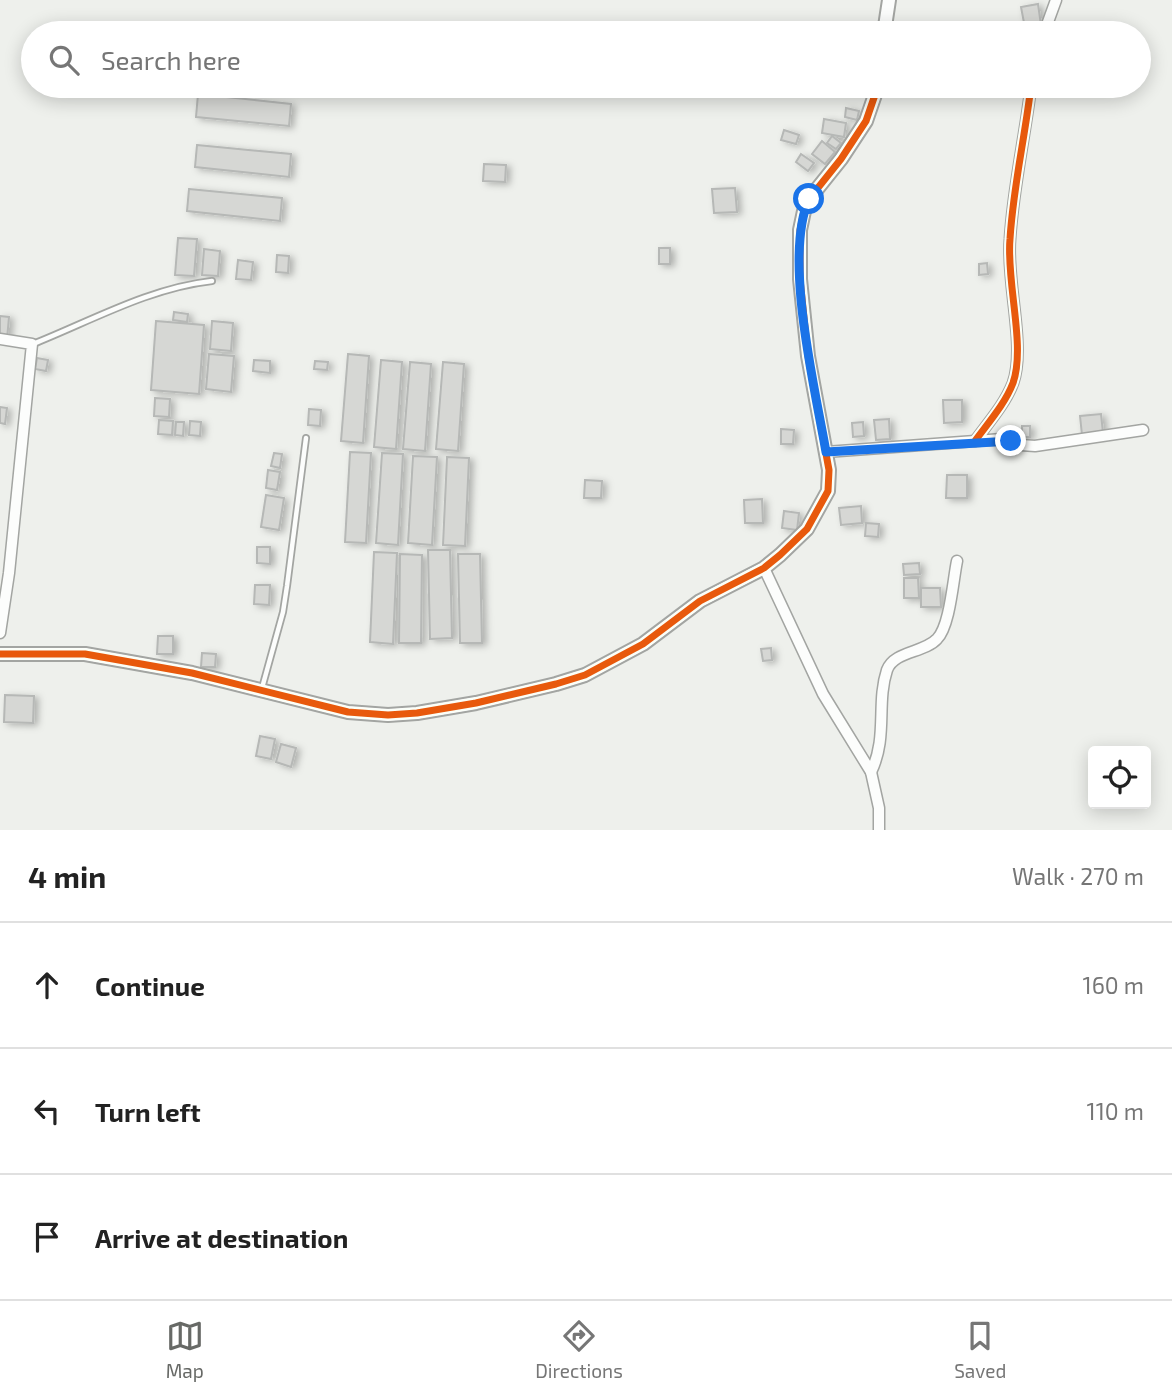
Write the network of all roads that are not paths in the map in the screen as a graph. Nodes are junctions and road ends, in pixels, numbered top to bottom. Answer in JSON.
{"nodes":[{"id":1,"x":889,"y":0,"type":"edge"},
{"id":2,"x":1056,"y":0,"type":"edge"},
{"id":3,"x":886,"y":21,"type":"edge"},
{"id":4,"x":1048,"y":21,"type":"edge"},
{"id":5,"x":874,"y":98,"type":"edge"},
{"id":6,"x":1029,"y":98,"type":"edge"},
{"id":7,"x":212,"y":281,"type":"dead end"},
{"id":8,"x":0,"y":339,"type":"edge"},
{"id":9,"x":32,"y":344,"type":"junction"},
{"id":10,"x":1143,"y":430,"type":"dead end"},
{"id":11,"x":306,"y":438,"type":"dead end"},
{"id":12,"x":975,"y":441,"type":"junction"},
{"id":13,"x":826,"y":452,"type":"junction"},
{"id":14,"x":957,"y":561,"type":"dead end"},
{"id":15,"x":764,"y":568,"type":"junction"},
{"id":16,"x":0,"y":633,"type":"edge"},
{"id":17,"x":0,"y":654,"type":"edge"},
{"id":18,"x":261,"y":691,"type":"junction"},
{"id":19,"x":871,"y":772,"type":"junction"},
{"id":20,"x":879,"y":830,"type":"edge"}],
"edges":[{"from":1,"to":3,"type":"street"},
{"from":2,"to":4,"type":"street"},
{"from":5,"to":13,"type":"street"},
{"from":6,"to":12,"type":"street"},
{"from":7,"to":9,"type":"lane"},
{"from":8,"to":9,"type":"street"},
{"from":9,"to":16,"type":"street"},
{"from":10,"to":12,"type":"street"},
{"from":11,"to":18,"type":"lane"},
{"from":12,"to":13,"type":"street"},
{"from":13,"to":15,"type":"street"},
{"from":14,"to":19,"type":"street"},
{"from":15,"to":18,"type":"street"},
{"from":15,"to":19,"type":"street"},
{"from":17,"to":18,"type":"street"},
{"from":19,"to":20,"type":"street"}]}
